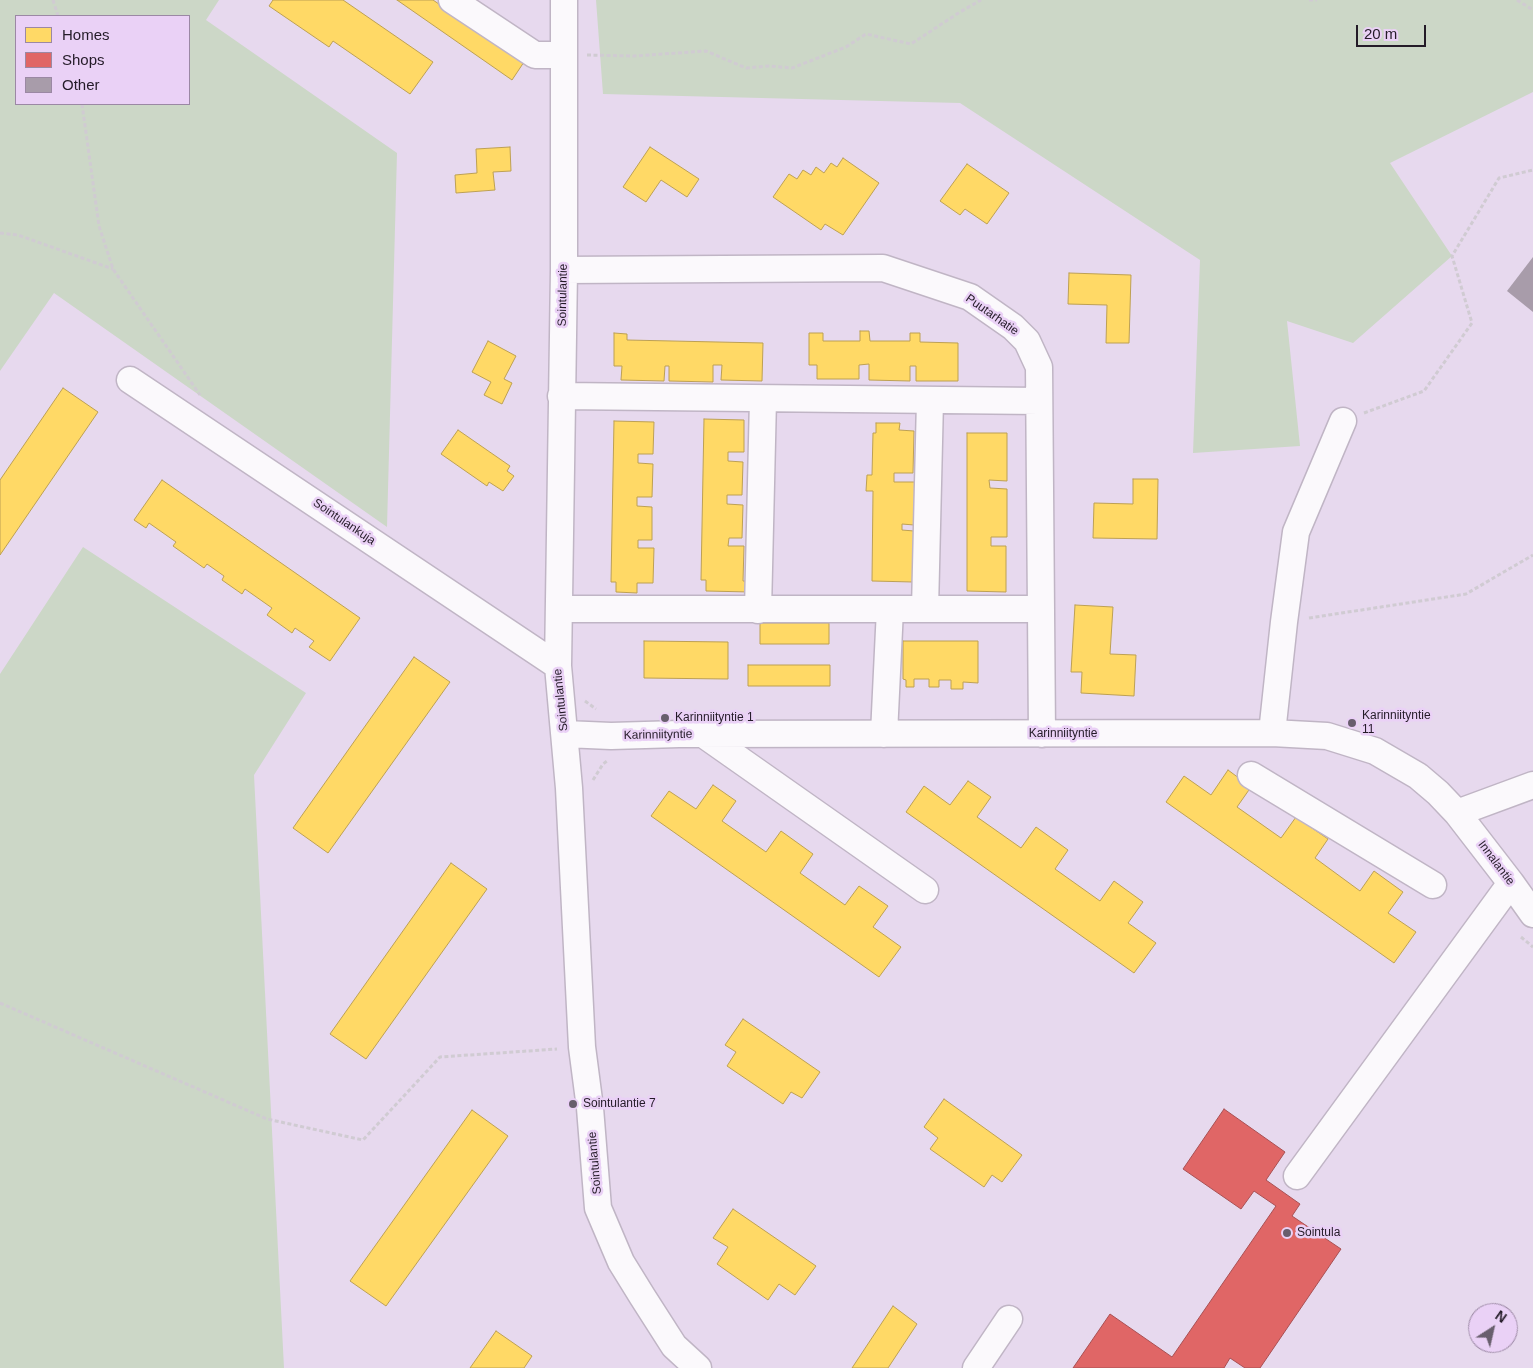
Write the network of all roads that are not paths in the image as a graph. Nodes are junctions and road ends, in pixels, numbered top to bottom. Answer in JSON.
{"nodes":[{"id":1,"x":452,"y":0,"type":"edge"},
{"id":2,"x":564,"y":0,"type":"edge"},
{"id":3,"x":564,"y":55,"type":"junction"},
{"id":4,"x":564,"y":270,"type":"junction"},
{"id":5,"x":130,"y":380,"type":"dead end"},
{"id":6,"x":562,"y":396,"type":"junction"},
{"id":7,"x":763,"y":399,"type":"junction"},
{"id":8,"x":930,"y":400,"type":"junction"},
{"id":9,"x":1039,"y":401,"type":"junction"},
{"id":10,"x":1343,"y":421,"type":"road end"},
{"id":11,"x":559,"y":609,"type":"junction"},
{"id":12,"x":890,"y":609,"type":"junction"},
{"id":13,"x":925,"y":609,"type":"junction"},
{"id":14,"x":1041,"y":609,"type":"junction"},
{"id":15,"x":758,"y":610,"type":"junction"},
{"id":16,"x":558,"y":666,"type":"junction"},
{"id":17,"x":1272,"y":733,"type":"junction"},
{"id":18,"x":565,"y":734,"type":"junction"},
{"id":19,"x":703,"y":734,"type":"junction"},
{"id":20,"x":884,"y":734,"type":"junction"},
{"id":21,"x":1042,"y":734,"type":"junction"},
{"id":22,"x":1251,"y":775,"type":"dead end"},
{"id":23,"x":1533,"y":785,"type":"edge"},
{"id":24,"x":1457,"y":813,"type":"junction"},
{"id":25,"x":1511,"y":882,"type":"junction"},
{"id":26,"x":1433,"y":885,"type":"dead end"},
{"id":27,"x":925,"y":890,"type":"dead end"},
{"id":28,"x":1526,"y":925,"type":"edge"},
{"id":29,"x":1297,"y":1176,"type":"dead end"},
{"id":30,"x":1009,"y":1319,"type":"dead end"},
{"id":31,"x":698,"y":1368,"type":"edge"},
{"id":32,"x":976,"y":1368,"type":"edge"}],
"edges":[{"from":1,"to":3,"type":"street"},
{"from":2,"to":3,"type":"street","name":"Sointulantie"},
{"from":3,"to":4,"type":"street","name":"Sointulantie"},
{"from":4,"to":6,"type":"street","name":"Sointulantie"},
{"from":4,"to":9,"type":"street","name":"Puutarhatie"},
{"from":5,"to":16,"type":"street","name":"Sointulankuja"},
{"from":6,"to":7,"type":"street"},
{"from":6,"to":11,"type":"street","name":"Sointulantie"},
{"from":7,"to":8,"type":"street"},
{"from":7,"to":15,"type":"street"},
{"from":8,"to":9,"type":"street"},
{"from":8,"to":13,"type":"street"},
{"from":9,"to":14,"type":"street","name":"Puutarhatie"},
{"from":10,"to":17,"type":"street"},
{"from":11,"to":15,"type":"street"},
{"from":11,"to":16,"type":"street","name":"Sointulantie"},
{"from":12,"to":13,"type":"street"},
{"from":12,"to":15,"type":"street"},
{"from":12,"to":20,"type":"street"},
{"from":13,"to":14,"type":"street"},
{"from":14,"to":21,"type":"street","name":"Puutarhatie"},
{"from":16,"to":18,"type":"street","name":"Sointulantie"},
{"from":17,"to":21,"type":"street","name":"Karinniityntie"},
{"from":17,"to":24,"type":"street","name":"Karinniityntie"},
{"from":18,"to":19,"type":"street","name":"Karinniityntie"},
{"from":18,"to":31,"type":"street","name":"Sointulantie"},
{"from":19,"to":20,"type":"street","name":"Karinniityntie"},
{"from":19,"to":27,"type":"street"},
{"from":20,"to":21,"type":"street","name":"Karinniityntie"},
{"from":22,"to":26,"type":"street"},
{"from":23,"to":24,"type":"street"},
{"from":24,"to":25,"type":"street","name":"Innalantie"},
{"from":25,"to":28,"type":"street","name":"Innalantie"},
{"from":25,"to":29,"type":"street"},
{"from":30,"to":32,"type":"street"}]}
